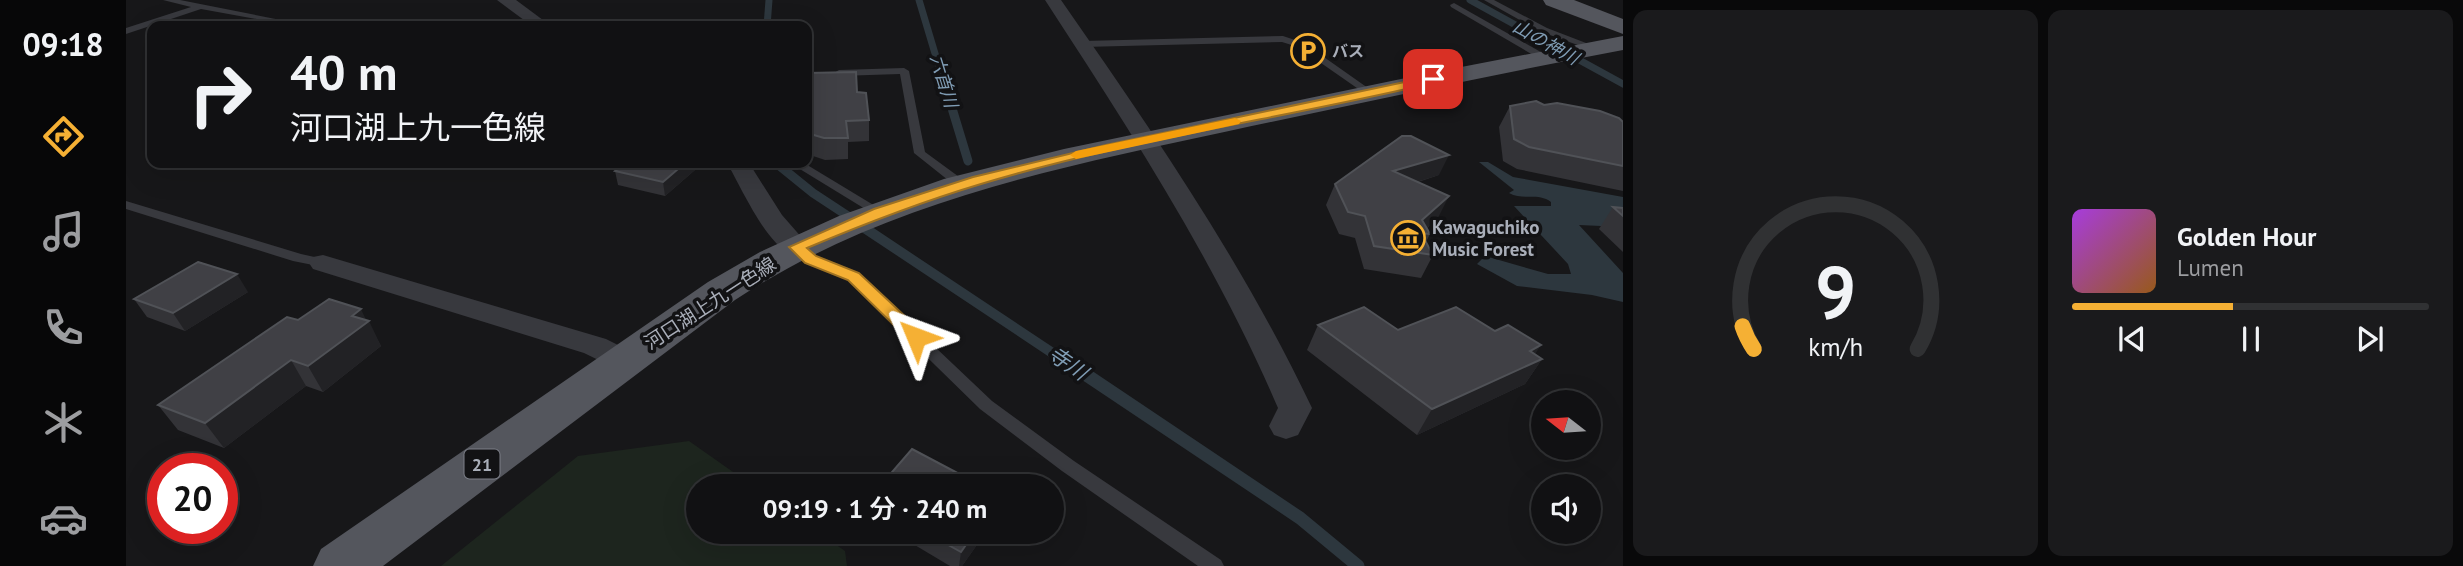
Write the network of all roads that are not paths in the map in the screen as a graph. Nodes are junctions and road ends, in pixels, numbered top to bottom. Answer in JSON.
{"nodes":[{"id":1,"x":167,"y":0,"type":"edge"},
{"id":2,"x":218,"y":0,"type":"edge"},
{"id":3,"x":505,"y":0,"type":"edge"},
{"id":4,"x":1053,"y":0,"type":"edge"},
{"id":5,"x":1488,"y":0,"type":"edge"},
{"id":6,"x":1554,"y":0,"type":"edge"},
{"id":7,"x":1454,"y":5,"type":"dead end"},
{"id":8,"x":200,"y":6,"type":"junction"},
{"id":9,"x":156,"y":21,"type":"edge"},
{"id":10,"x":280,"y":21,"type":"edge"},
{"id":11,"x":536,"y":21,"type":"edge"},
{"id":12,"x":147,"y":24,"type":"edge"},
{"id":13,"x":1623,"y":27,"type":"edge"},
{"id":14,"x":126,"y":31,"type":"edge"},
{"id":15,"x":1623,"y":43,"type":"edge"},
{"id":16,"x":1083,"y":44,"type":"junction"},
{"id":17,"x":1589,"y":49,"type":"junction"},
{"id":18,"x":1547,"y":56,"type":"junction"},
{"id":19,"x":824,"y":73,"type":"edge"},
{"id":20,"x":1370,"y":93,"type":"junction"},
{"id":21,"x":1149,"y":139,"type":"junction"},
{"id":22,"x":742,"y":168,"type":"edge"},
{"id":23,"x":804,"y":168,"type":"edge"},
{"id":24,"x":962,"y":185,"type":"junction"},
{"id":25,"x":126,"y":205,"type":"edge"},
{"id":26,"x":874,"y":214,"type":"junction"},
{"id":27,"x":807,"y":242,"type":"junction"},
{"id":28,"x":323,"y":263,"type":"joint"},
{"id":29,"x":623,"y":361,"type":"junction"},
{"id":30,"x":1286,"y":426,"type":"dead end"},
{"id":31,"x":341,"y":566,"type":"edge"},
{"id":32,"x":1214,"y":566,"type":"edge"}],
"edges":[{"from":1,"to":8,"type":"lane"},
{"from":2,"to":8,"type":"lane"},
{"from":3,"to":11,"type":"street"},
{"from":4,"to":16,"type":"street"},
{"from":5,"to":17,"type":"lane"},
{"from":6,"to":13,"type":"main road"},
{"from":7,"to":18,"type":"lane"},
{"from":8,"to":9,"type":"lane"},
{"from":8,"to":10,"type":"lane"},
{"from":12,"to":14,"type":"lane"},
{"from":15,"to":17,"type":"main road","name":"河口湖上九一色線","number":"21"},
{"from":16,"to":20,"type":"lane"},
{"from":16,"to":21,"type":"street"},
{"from":17,"to":18,"type":"main road","name":"河口湖上九一色線","number":"21"},
{"from":18,"to":20,"type":"main road","name":"河口湖上九一色線","number":"21"},
{"from":19,"to":24,"type":"lane"},
{"from":20,"to":21,"type":"main road","name":"河口湖上九一色線","number":"21"},
{"from":21,"to":24,"type":"main road","name":"河口湖上九一色線","number":"21"},
{"from":21,"to":30,"type":"street"},
{"from":22,"to":27,"type":"street"},
{"from":23,"to":26,"type":"lane"},
{"from":24,"to":26,"type":"main road","name":"河口湖上九一色線","number":"21"},
{"from":25,"to":28,"type":"lane"},
{"from":26,"to":27,"type":"main road","name":"河口湖上九一色線","number":"21"},
{"from":27,"to":29,"type":"main road","name":"河口湖上九一色線","number":"21"},
{"from":27,"to":32,"type":"lane"},
{"from":28,"to":29,"type":"street"},
{"from":29,"to":31,"type":"main road","name":"河口湖上九一色線","number":"21"}]}
